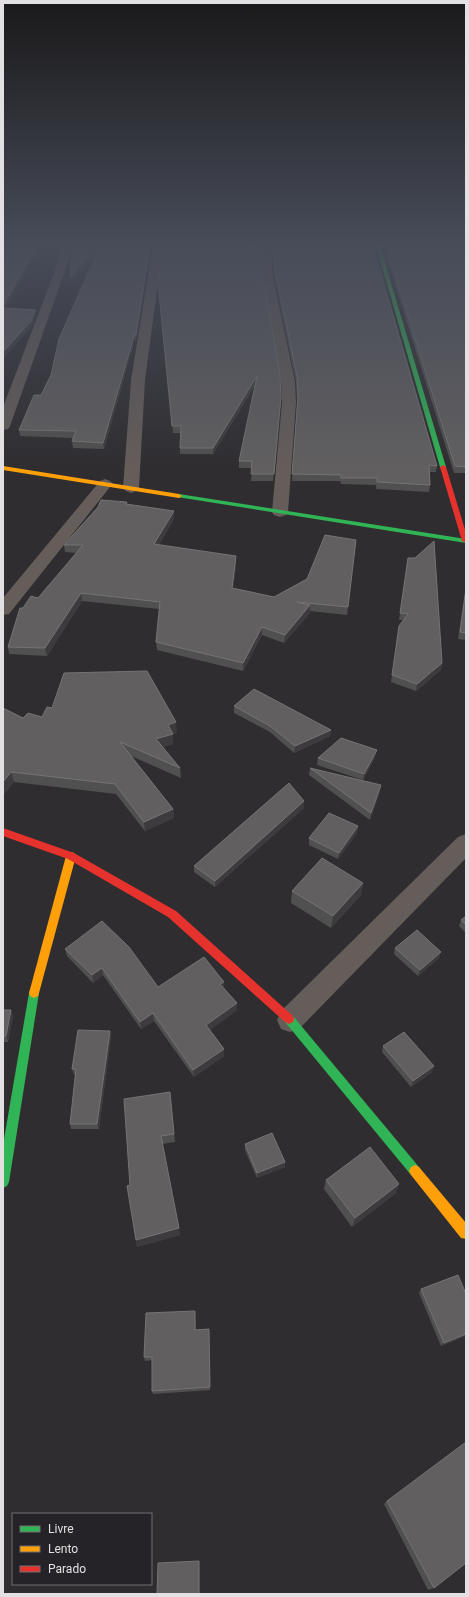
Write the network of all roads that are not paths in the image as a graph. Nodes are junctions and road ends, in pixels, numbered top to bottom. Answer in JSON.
{"nodes":[{"id":1,"x":42,"y":321,"type":"edge"},
{"id":2,"x":147,"y":321,"type":"edge"},
{"id":3,"x":276,"y":321,"type":"edge"},
{"id":4,"x":400,"y":321,"type":"edge"},
{"id":5,"x":3,"y":426,"type":"edge"},
{"id":6,"x":3,"y":468,"type":"edge"},
{"id":7,"x":105,"y":484,"type":"junction"},
{"id":8,"x":131,"y":488,"type":"junction"},
{"id":9,"x":280,"y":512,"type":"junction"},
{"id":10,"x":465,"y":541,"type":"edge"},
{"id":11,"x":3,"y":610,"type":"edge"},
{"id":12,"x":3,"y":832,"type":"edge"},
{"id":13,"x":466,"y":843,"type":"edge"},
{"id":14,"x":71,"y":856,"type":"junction"},
{"id":15,"x":290,"y":1020,"type":"junction"},
{"id":16,"x":3,"y":1182,"type":"edge"},
{"id":17,"x":466,"y":1233,"type":"edge"}],
"edges":[{"from":1,"to":5,"type":"street"},
{"from":2,"to":8,"type":"street"},
{"from":3,"to":9,"type":"street"},
{"from":4,"to":10,"type":"street"},
{"from":6,"to":7,"type":"street"},
{"from":7,"to":8,"type":"street"},
{"from":7,"to":11,"type":"street"},
{"from":8,"to":9,"type":"street"},
{"from":9,"to":10,"type":"street"},
{"from":12,"to":14,"type":"street"},
{"from":13,"to":15,"type":"street"},
{"from":14,"to":15,"type":"street"},
{"from":14,"to":16,"type":"street"},
{"from":15,"to":17,"type":"street"}]}
